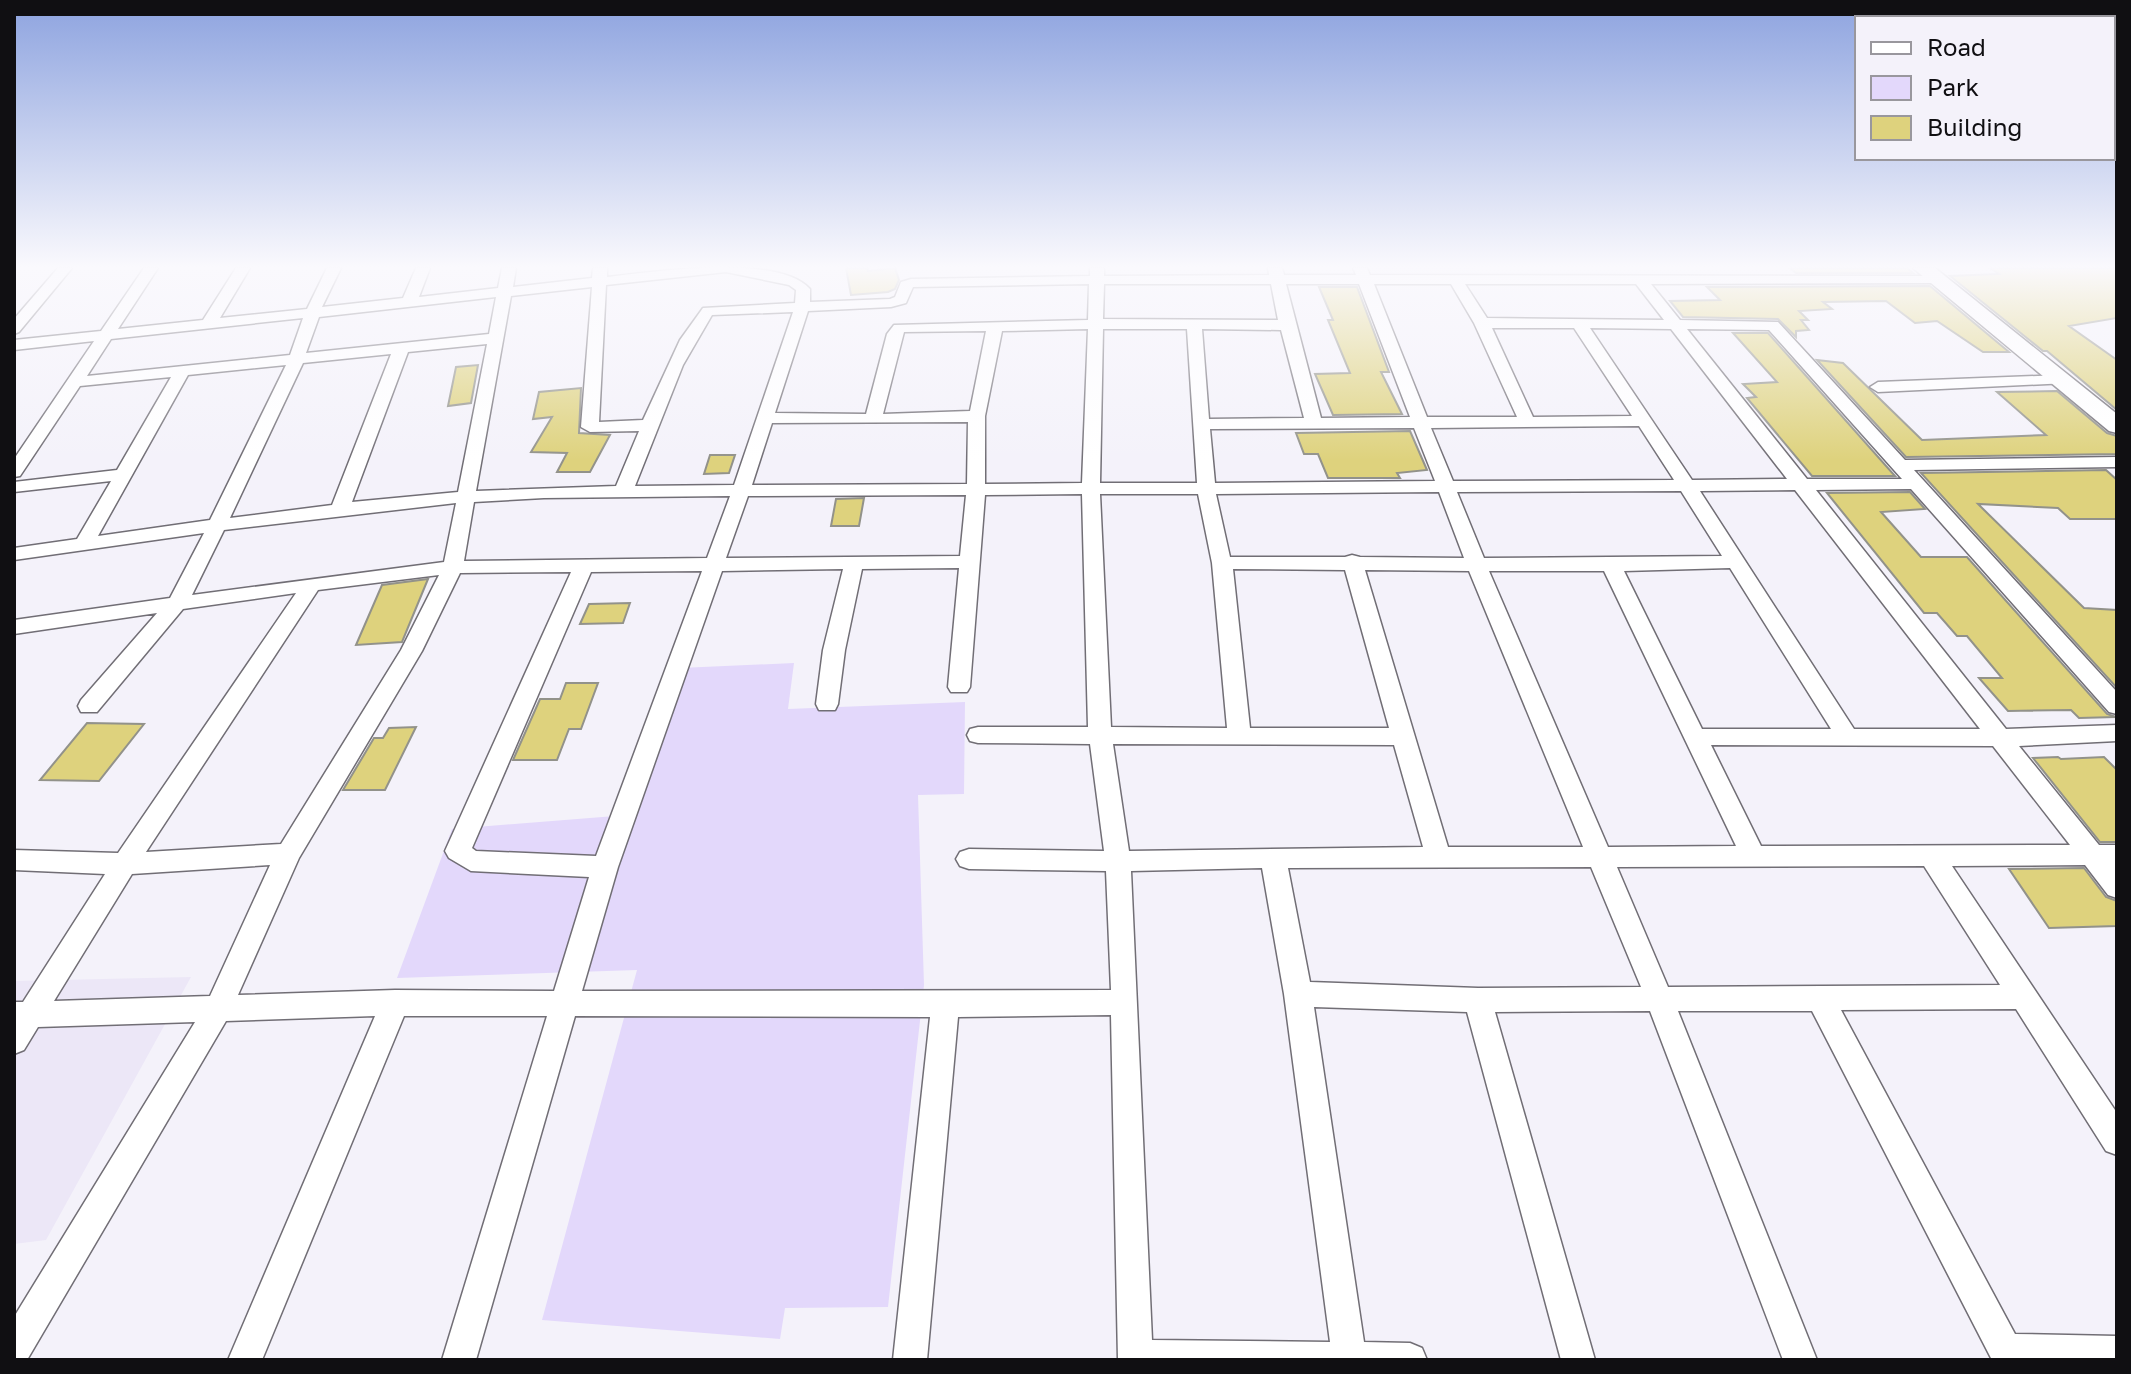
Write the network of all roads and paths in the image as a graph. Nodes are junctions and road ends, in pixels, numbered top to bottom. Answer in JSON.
{"nodes":[{"id":1,"x":125,"y":332,"type":"edge"},
{"id":2,"x":306,"y":332,"type":"edge"},
{"id":3,"x":497,"y":332,"type":"edge"},
{"id":4,"x":596,"y":332,"type":"edge"},
{"id":5,"x":694,"y":332,"type":"edge"},
{"id":6,"x":794,"y":332,"type":"edge"},
{"id":7,"x":896,"y":332,"type":"edge"},
{"id":8,"x":994,"y":332,"type":"edge"},
{"id":9,"x":1098,"y":332,"type":"edge"},
{"id":10,"x":1194,"y":332,"type":"edge"},
{"id":11,"x":1289,"y":332,"type":"edge"},
{"id":12,"x":1385,"y":332,"type":"edge"},
{"id":13,"x":1486,"y":332,"type":"edge"},
{"id":14,"x":1584,"y":332,"type":"edge"},
{"id":15,"x":1682,"y":332,"type":"edge"},
{"id":16,"x":1779,"y":332,"type":"edge"},
{"id":17,"x":2003,"y":332,"type":"edge"},
{"id":18,"x":108,"y":334,"type":"junction"},
{"id":19,"x":496,"y":338,"type":"junction"},
{"id":20,"x":14,"y":345,"type":"edge"},
{"id":21,"x":401,"y":349,"type":"junction"},
{"id":22,"x":296,"y":360,"type":"junction"},
{"id":23,"x":182,"y":372,"type":"junction"},
{"id":24,"x":2062,"y":380,"type":"junction"},
{"id":25,"x":75,"y":382,"type":"junction"},
{"id":26,"x":1878,"y":387,"type":"dead end"},
{"id":27,"x":977,"y":416,"type":"junction"},
{"id":28,"x":765,"y":418,"type":"junction"},
{"id":29,"x":873,"y":418,"type":"junction"},
{"id":30,"x":1527,"y":421,"type":"junction"},
{"id":31,"x":1644,"y":421,"type":"junction"},
{"id":32,"x":1421,"y":422,"type":"junction"},
{"id":33,"x":1314,"y":423,"type":"junction"},
{"id":34,"x":1200,"y":424,"type":"junction"},
{"id":35,"x":650,"y":425,"type":"junction"},
{"id":36,"x":2117,"y":426,"type":"edge"},
{"id":37,"x":2117,"y":462,"type":"edge"},
{"id":38,"x":1900,"y":465,"type":"junction"},
{"id":39,"x":14,"y":472,"type":"edge"},
{"id":40,"x":126,"y":474,"type":"junction"},
{"id":41,"x":1913,"y":484,"type":"junction"},
{"id":42,"x":1446,"y":486,"type":"junction"},
{"id":43,"x":14,"y":487,"type":"edge"},
{"id":44,"x":1688,"y":487,"type":"junction"},
{"id":45,"x":1801,"y":487,"type":"junction"},
{"id":46,"x":742,"y":488,"type":"junction"},
{"id":47,"x":1091,"y":488,"type":"junction"},
{"id":48,"x":1206,"y":488,"type":"junction"},
{"id":49,"x":976,"y":489,"type":"junction"},
{"id":50,"x":624,"y":490,"type":"junction"},
{"id":51,"x":468,"y":496,"type":"junction"},
{"id":52,"x":339,"y":511,"type":"junction"},
{"id":53,"x":219,"y":524,"type":"junction"},
{"id":54,"x":84,"y":544,"type":"junction"},
{"id":55,"x":14,"y":554,"type":"edge"},
{"id":56,"x":1352,"y":561,"type":"junction"},
{"id":57,"x":970,"y":562,"type":"junction"},
{"id":58,"x":1734,"y":562,"type":"junction"},
{"id":59,"x":854,"y":563,"type":"junction"},
{"id":60,"x":1222,"y":563,"type":"junction"},
{"id":61,"x":1476,"y":563,"type":"junction"},
{"id":62,"x":712,"y":565,"type":"junction"},
{"id":63,"x":1611,"y":565,"type":"junction"},
{"id":64,"x":453,"y":567,"type":"junction"},
{"id":65,"x":583,"y":568,"type":"junction"},
{"id":66,"x":312,"y":584,"type":"junction"},
{"id":67,"x":176,"y":604,"type":"junction"},
{"id":68,"x":18,"y":630,"type":"edge"},
{"id":69,"x":959,"y":687,"type":"dead end"},
{"id":70,"x":827,"y":704,"type":"dead end"},
{"id":71,"x":89,"y":706,"type":"dead end"},
{"id":72,"x":2117,"y":706,"type":"edge"},
{"id":73,"x":2117,"y":733,"type":"edge"},
{"id":74,"x":1239,"y":734,"type":"junction"},
{"id":75,"x":978,"y":735,"type":"dead end"},
{"id":76,"x":1100,"y":736,"type":"junction"},
{"id":77,"x":1847,"y":736,"type":"junction"},
{"id":78,"x":1402,"y":737,"type":"junction"},
{"id":79,"x":1697,"y":737,"type":"junction"},
{"id":80,"x":2002,"y":738,"type":"junction"},
{"id":81,"x":288,"y":854,"type":"junction"},
{"id":82,"x":1753,"y":856,"type":"junction"},
{"id":83,"x":2105,"y":856,"type":"edge"},
{"id":84,"x":1438,"y":857,"type":"junction"},
{"id":85,"x":1599,"y":857,"type":"junction"},
{"id":86,"x":1932,"y":857,"type":"junction"},
{"id":87,"x":1273,"y":858,"type":"junction"},
{"id":88,"x":969,"y":859,"type":"dead end"},
{"id":89,"x":14,"y":860,"type":"edge"},
{"id":90,"x":1118,"y":861,"type":"junction"},
{"id":91,"x":125,"y":864,"type":"junction"},
{"id":92,"x":605,"y":867,"type":"junction"},
{"id":93,"x":2117,"y":887,"type":"edge"},
{"id":94,"x":1298,"y":994,"type":"junction"},
{"id":95,"x":2021,"y":997,"type":"junction"},
{"id":96,"x":1478,"y":1000,"type":"junction"},
{"id":97,"x":1660,"y":1000,"type":"junction"},
{"id":98,"x":1821,"y":1000,"type":"junction"},
{"id":99,"x":1125,"y":1002,"type":"junction"},
{"id":100,"x":395,"y":1003,"type":"junction"},
{"id":101,"x":565,"y":1005,"type":"junction"},
{"id":102,"x":945,"y":1005,"type":"junction"},
{"id":103,"x":217,"y":1011,"type":"junction"},
{"id":104,"x":23,"y":1016,"type":"edge"},
{"id":105,"x":14,"y":1041,"type":"edge"},
{"id":106,"x":2117,"y":1140,"type":"edge"},
{"id":107,"x":14,"y":1349,"type":"edge"},
{"id":108,"x":2117,"y":1353,"type":"edge"},
{"id":109,"x":2008,"y":1355,"type":"edge"},
{"id":110,"x":1134,"y":1358,"type":"edge"},
{"id":111,"x":1349,"y":1358,"type":"edge"},
{"id":112,"x":245,"y":1360,"type":"edge"},
{"id":113,"x":459,"y":1360,"type":"edge"},
{"id":114,"x":910,"y":1360,"type":"edge"},
{"id":115,"x":1410,"y":1360,"type":"edge"},
{"id":116,"x":1578,"y":1360,"type":"edge"},
{"id":117,"x":1800,"y":1360,"type":"edge"}],
"edges":[{"from":1,"to":18,"type":"street"},
{"from":2,"to":22,"type":"street"},
{"from":3,"to":19,"type":"street"},
{"from":4,"to":35,"type":"street"},
{"from":5,"to":35,"type":"street"},
{"from":6,"to":28,"type":"street"},
{"from":7,"to":29,"type":"street"},
{"from":8,"to":27,"type":"street"},
{"from":9,"to":47,"type":"street"},
{"from":10,"to":34,"type":"street"},
{"from":11,"to":33,"type":"street"},
{"from":12,"to":32,"type":"street"},
{"from":13,"to":30,"type":"street"},
{"from":14,"to":31,"type":"street"},
{"from":15,"to":45,"type":"street"},
{"from":16,"to":38,"type":"street"},
{"from":17,"to":24,"type":"main road"},
{"from":18,"to":20,"type":"street"},
{"from":18,"to":25,"type":"street"},
{"from":19,"to":21,"type":"street"},
{"from":19,"to":51,"type":"street"},
{"from":21,"to":22,"type":"street"},
{"from":21,"to":52,"type":"street"},
{"from":22,"to":23,"type":"street"},
{"from":22,"to":53,"type":"street"},
{"from":23,"to":25,"type":"street"},
{"from":23,"to":40,"type":"street"},
{"from":24,"to":26,"type":"street"},
{"from":24,"to":36,"type":"main road"},
{"from":25,"to":39,"type":"street"},
{"from":27,"to":29,"type":"street"},
{"from":27,"to":49,"type":"street"},
{"from":28,"to":29,"type":"street"},
{"from":28,"to":46,"type":"street"},
{"from":30,"to":31,"type":"street"},
{"from":30,"to":32,"type":"street"},
{"from":31,"to":44,"type":"street"},
{"from":32,"to":33,"type":"street"},
{"from":32,"to":42,"type":"street"},
{"from":33,"to":34,"type":"street"},
{"from":34,"to":48,"type":"street"},
{"from":35,"to":50,"type":"street"},
{"from":37,"to":38,"type":"street"},
{"from":38,"to":41,"type":"street"},
{"from":40,"to":43,"type":"street"},
{"from":40,"to":54,"type":"street"},
{"from":41,"to":45,"type":"street"},
{"from":41,"to":72,"type":"street"},
{"from":42,"to":44,"type":"street"},
{"from":42,"to":48,"type":"street"},
{"from":42,"to":61,"type":"street"},
{"from":44,"to":45,"type":"street"},
{"from":44,"to":58,"type":"street"},
{"from":45,"to":80,"type":"street"},
{"from":46,"to":49,"type":"street"},
{"from":46,"to":50,"type":"street"},
{"from":46,"to":62,"type":"street"},
{"from":47,"to":48,"type":"street"},
{"from":47,"to":49,"type":"street"},
{"from":47,"to":76,"type":"street"},
{"from":48,"to":60,"type":"street"},
{"from":49,"to":57,"type":"street"},
{"from":50,"to":51,"type":"street"},
{"from":51,"to":52,"type":"street"},
{"from":51,"to":64,"type":"street"},
{"from":52,"to":53,"type":"street"},
{"from":53,"to":54,"type":"street"},
{"from":53,"to":67,"type":"street"},
{"from":54,"to":55,"type":"street"},
{"from":56,"to":60,"type":"street"},
{"from":56,"to":61,"type":"street"},
{"from":56,"to":78,"type":"street"},
{"from":57,"to":59,"type":"street"},
{"from":57,"to":69,"type":"street"},
{"from":58,"to":63,"type":"street"},
{"from":58,"to":77,"type":"street"},
{"from":59,"to":62,"type":"street"},
{"from":59,"to":70,"type":"street"},
{"from":60,"to":74,"type":"street"},
{"from":61,"to":63,"type":"street"},
{"from":61,"to":85,"type":"street"},
{"from":62,"to":65,"type":"street"},
{"from":62,"to":92,"type":"street"},
{"from":63,"to":79,"type":"street"},
{"from":64,"to":65,"type":"street"},
{"from":64,"to":66,"type":"street"},
{"from":64,"to":81,"type":"street"},
{"from":65,"to":92,"type":"street"},
{"from":66,"to":67,"type":"street"},
{"from":66,"to":91,"type":"street"},
{"from":67,"to":68,"type":"street"},
{"from":67,"to":71,"type":"street"},
{"from":73,"to":80,"type":"street"},
{"from":74,"to":76,"type":"street"},
{"from":74,"to":78,"type":"street"},
{"from":75,"to":76,"type":"street"},
{"from":76,"to":90,"type":"street"},
{"from":77,"to":79,"type":"street"},
{"from":77,"to":80,"type":"street"},
{"from":78,"to":84,"type":"street"},
{"from":79,"to":82,"type":"street"},
{"from":80,"to":83,"type":"street"},
{"from":81,"to":91,"type":"street"},
{"from":81,"to":103,"type":"street"},
{"from":82,"to":85,"type":"street"},
{"from":82,"to":86,"type":"street"},
{"from":83,"to":86,"type":"street"},
{"from":83,"to":93,"type":"street"},
{"from":84,"to":85,"type":"street"},
{"from":84,"to":87,"type":"street"},
{"from":85,"to":97,"type":"street"},
{"from":86,"to":95,"type":"street"},
{"from":87,"to":90,"type":"street"},
{"from":87,"to":94,"type":"street"},
{"from":88,"to":90,"type":"street"},
{"from":89,"to":91,"type":"street"},
{"from":90,"to":99,"type":"street"},
{"from":91,"to":104,"type":"street"},
{"from":92,"to":101,"type":"street"},
{"from":94,"to":96,"type":"street"},
{"from":94,"to":111,"type":"street"},
{"from":95,"to":98,"type":"street"},
{"from":95,"to":106,"type":"street"},
{"from":96,"to":97,"type":"street"},
{"from":96,"to":116,"type":"street"},
{"from":97,"to":98,"type":"street"},
{"from":97,"to":117,"type":"street"},
{"from":98,"to":109,"type":"street"},
{"from":99,"to":102,"type":"street"},
{"from":99,"to":110,"type":"street"},
{"from":100,"to":101,"type":"street"},
{"from":100,"to":103,"type":"street"},
{"from":100,"to":112,"type":"street"},
{"from":101,"to":102,"type":"street"},
{"from":101,"to":113,"type":"street"},
{"from":102,"to":114,"type":"street"},
{"from":103,"to":104,"type":"street"},
{"from":103,"to":107,"type":"street"},
{"from":104,"to":105,"type":"street"},
{"from":108,"to":109,"type":"street"},
{"from":110,"to":111,"type":"street"},
{"from":111,"to":115,"type":"street"}]}
